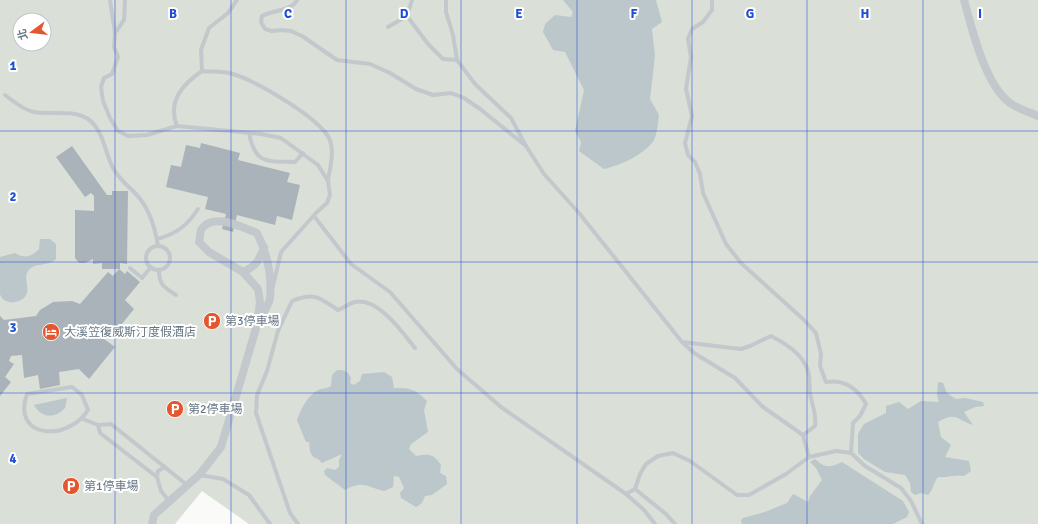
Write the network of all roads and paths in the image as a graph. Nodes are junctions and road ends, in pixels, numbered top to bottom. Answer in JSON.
{"nodes":[{"id":1,"x":110,"y":0,"type":"edge"},
{"id":2,"x":125,"y":0,"type":"edge"},
{"id":3,"x":237,"y":0,"type":"edge"},
{"id":4,"x":297,"y":0,"type":"edge"},
{"id":5,"x":412,"y":0,"type":"edge"},
{"id":6,"x":446,"y":0,"type":"edge"},
{"id":7,"x":712,"y":0,"type":"edge"},
{"id":8,"x":964,"y":0,"type":"edge"},
{"id":9,"x":407,"y":16,"type":"junction"},
{"id":10,"x":388,"y":27,"type":"dead end"},
{"id":11,"x":115,"y":33,"type":"junction"},
{"id":12,"x":457,"y":60,"type":"junction"},
{"id":13,"x":202,"y":71,"type":"junction"},
{"id":14,"x":5,"y":95,"type":"dead end"},
{"id":15,"x":1038,"y":116,"type":"edge"},
{"id":16,"x":177,"y":126,"type":"junction"},
{"id":17,"x":249,"y":133,"type":"junction"},
{"id":18,"x":526,"y":146,"type":"junction"},
{"id":19,"x":303,"y":153,"type":"junction"},
{"id":20,"x":328,"y":181,"type":"junction"},
{"id":21,"x":198,"y":209,"type":"dead end"},
{"id":22,"x":314,"y":216,"type":"junction"},
{"id":23,"x":156,"y":239,"type":"junction"},
{"id":24,"x":158,"y":246,"type":"junction"},
{"id":25,"x":264,"y":247,"type":"junction"},
{"id":26,"x":130,"y":268,"type":"dead end"},
{"id":27,"x":151,"y":268,"type":"junction"},
{"id":28,"x":159,"y":270,"type":"junction"},
{"id":29,"x":243,"y":272,"type":"junction"},
{"id":30,"x":176,"y":295,"type":"dead end"},
{"id":31,"x":270,"y":300,"type":"junction"},
{"id":32,"x":258,"y":325,"type":"junction"},
{"id":33,"x":682,"y":342,"type":"junction"},
{"id":34,"x":415,"y":348,"type":"dead end"},
{"id":35,"x":200,"y":411,"type":"dead end"},
{"id":36,"x":232,"y":412,"type":"junction"},
{"id":37,"x":83,"y":419,"type":"junction"},
{"id":38,"x":98,"y":425,"type":"junction"},
{"id":39,"x":804,"y":435,"type":"junction"},
{"id":40,"x":851,"y":453,"type":"junction"},
{"id":41,"x":809,"y":457,"type":"junction"},
{"id":42,"x":165,"y":467,"type":"junction"},
{"id":43,"x":200,"y":474,"type":"junction"},
{"id":44,"x":157,"y":477,"type":"junction"},
{"id":45,"x":187,"y":485,"type":"junction"},
{"id":46,"x":634,"y":489,"type":"junction"},
{"id":47,"x":626,"y":494,"type":"junction"},
{"id":48,"x":170,"y":501,"type":"junction"},
{"id":49,"x":152,"y":524,"type":"edge"},
{"id":50,"x":270,"y":524,"type":"edge"},
{"id":51,"x":298,"y":524,"type":"edge"},
{"id":52,"x":656,"y":524,"type":"edge"},
{"id":53,"x":675,"y":524,"type":"edge"},
{"id":54,"x":922,"y":524,"type":"edge"}],
"edges":[{"from":1,"to":11,"type":"lane"},
{"from":2,"to":11,"type":"lane"},
{"from":3,"to":13,"type":"lane"},
{"from":4,"to":18,"type":"lane"},
{"from":5,"to":9,"type":"lane"},
{"from":6,"to":12,"type":"lane"},
{"from":7,"to":40,"type":"lane"},
{"from":8,"to":15,"type":"street"},
{"from":9,"to":10,"type":"lane"},
{"from":9,"to":12,"type":"lane"},
{"from":11,"to":16,"type":"lane"},
{"from":12,"to":18,"type":"lane"},
{"from":13,"to":16,"type":"lane"},
{"from":13,"to":20,"type":"lane"},
{"from":14,"to":23,"type":"lane"},
{"from":16,"to":17,"type":"lane"},
{"from":17,"to":19,"type":"lane"},
{"from":17,"to":19,"type":"lane"},
{"from":18,"to":33,"type":"lane"},
{"from":19,"to":20,"type":"lane"},
{"from":20,"to":22,"type":"lane"},
{"from":21,"to":23,"type":"lane"},
{"from":22,"to":31,"type":"lane"},
{"from":22,"to":47,"type":"lane"},
{"from":23,"to":24,"type":"lane"},
{"from":24,"to":27,"type":"lane"},
{"from":24,"to":28,"type":"lane"},
{"from":25,"to":29,"type":"street"},
{"from":25,"to":29,"type":"street"},
{"from":25,"to":31,"type":"street"},
{"from":26,"to":27,"type":"lane"},
{"from":27,"to":28,"type":"lane"},
{"from":28,"to":30,"type":"lane"},
{"from":29,"to":32,"type":"street"},
{"from":31,"to":32,"type":"street"},
{"from":32,"to":36,"type":"street"},
{"from":33,"to":39,"type":"lane"},
{"from":33,"to":39,"type":"lane"},
{"from":34,"to":51,"type":"lane"},
{"from":35,"to":36,"type":"lane"},
{"from":36,"to":43,"type":"street"},
{"from":37,"to":37,"type":"lane"},
{"from":37,"to":38,"type":"lane"},
{"from":38,"to":42,"type":"lane"},
{"from":38,"to":44,"type":"lane"},
{"from":39,"to":41,"type":"lane"},
{"from":40,"to":41,"type":"lane"},
{"from":40,"to":54,"type":"lane"},
{"from":41,"to":46,"type":"lane"},
{"from":42,"to":44,"type":"lane"},
{"from":42,"to":45,"type":"lane"},
{"from":43,"to":45,"type":"street"},
{"from":43,"to":50,"type":"lane"},
{"from":44,"to":48,"type":"lane"},
{"from":45,"to":48,"type":"street"},
{"from":46,"to":47,"type":"lane"},
{"from":46,"to":53,"type":"lane"},
{"from":47,"to":52,"type":"lane"},
{"from":48,"to":49,"type":"street"}]}
